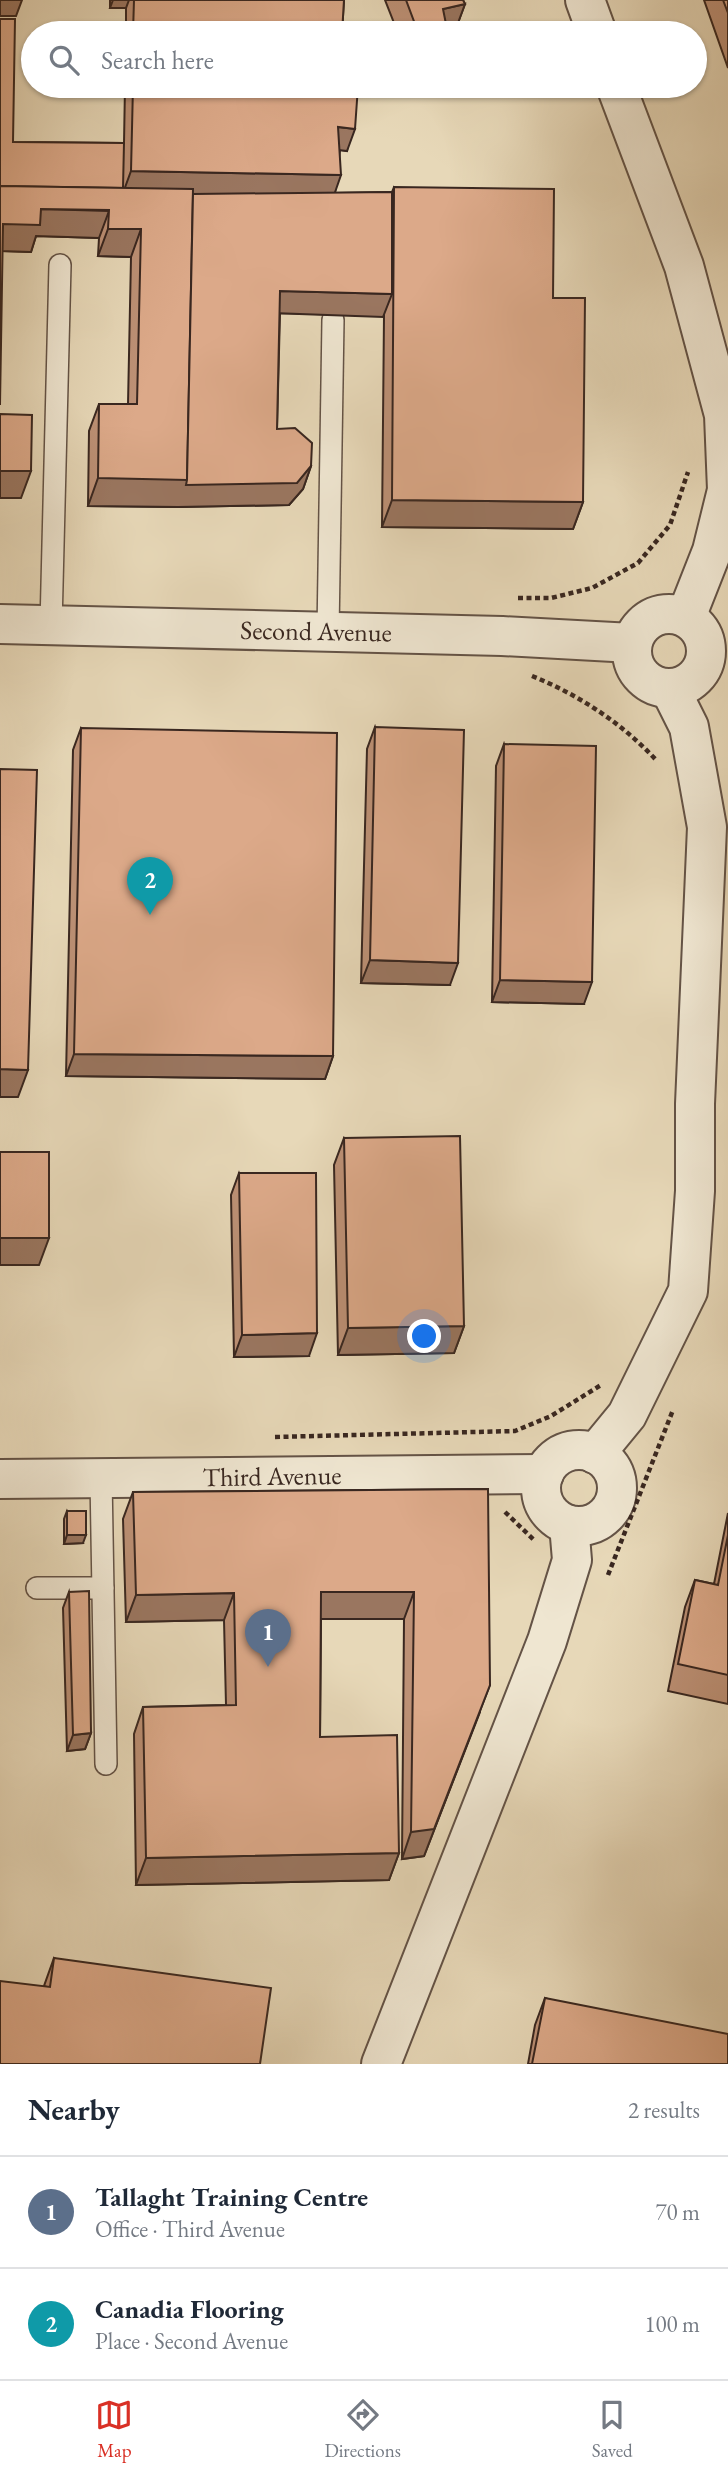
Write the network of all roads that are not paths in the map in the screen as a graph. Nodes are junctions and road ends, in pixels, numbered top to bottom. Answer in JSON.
{"nodes":[{"id":1,"x":585,"y":0,"type":"edge"},
{"id":2,"x":593,"y":21,"type":"edge"},
{"id":3,"x":621,"y":98,"type":"edge"},
{"id":4,"x":60,"y":265,"type":"dead end"},
{"id":5,"x":333,"y":320,"type":"dead end"},
{"id":6,"x":686,"y":617,"type":"junction"},
{"id":7,"x":0,"y":624,"type":"edge"},
{"id":8,"x":51,"y":625,"type":"junction"},
{"id":9,"x":328,"y":632,"type":"junction"},
{"id":10,"x":632,"y":643,"type":"junction"},
{"id":11,"x":670,"y":689,"type":"junction"},
{"id":12,"x":595,"y":1454,"type":"junction"},
{"id":13,"x":544,"y":1474,"type":"junction"},
{"id":14,"x":101,"y":1478,"type":"junction"},
{"id":15,"x":0,"y":1479,"type":"edge"},
{"id":16,"x":569,"y":1525,"type":"junction"},
{"id":17,"x":37,"y":1588,"type":"dead end"},
{"id":18,"x":103,"y":1588,"type":"junction"},
{"id":19,"x":106,"y":1764,"type":"dead end"},
{"id":20,"x":381,"y":2064,"type":"edge"}],
"edges":[{"from":1,"to":2,"type":"street"},
{"from":3,"to":6,"type":"street"},
{"from":4,"to":8,"type":"lane"},
{"from":5,"to":9,"type":"lane"},
{"from":6,"to":10,"type":"street"},
{"from":6,"to":11,"type":"street"},
{"from":7,"to":8,"type":"street","name":"Second Avenue"},
{"from":8,"to":9,"type":"street","name":"Second Avenue"},
{"from":9,"to":10,"type":"street","name":"Second Avenue"},
{"from":10,"to":11,"type":"street"},
{"from":11,"to":12,"type":"street"},
{"from":12,"to":13,"type":"street"},
{"from":12,"to":16,"type":"street"},
{"from":13,"to":14,"type":"street","name":"Third Avenue"},
{"from":13,"to":16,"type":"street"},
{"from":14,"to":15,"type":"street","name":"Third Avenue"},
{"from":14,"to":18,"type":"lane"},
{"from":16,"to":20,"type":"street"},
{"from":17,"to":18,"type":"lane"},
{"from":18,"to":19,"type":"lane"}]}
